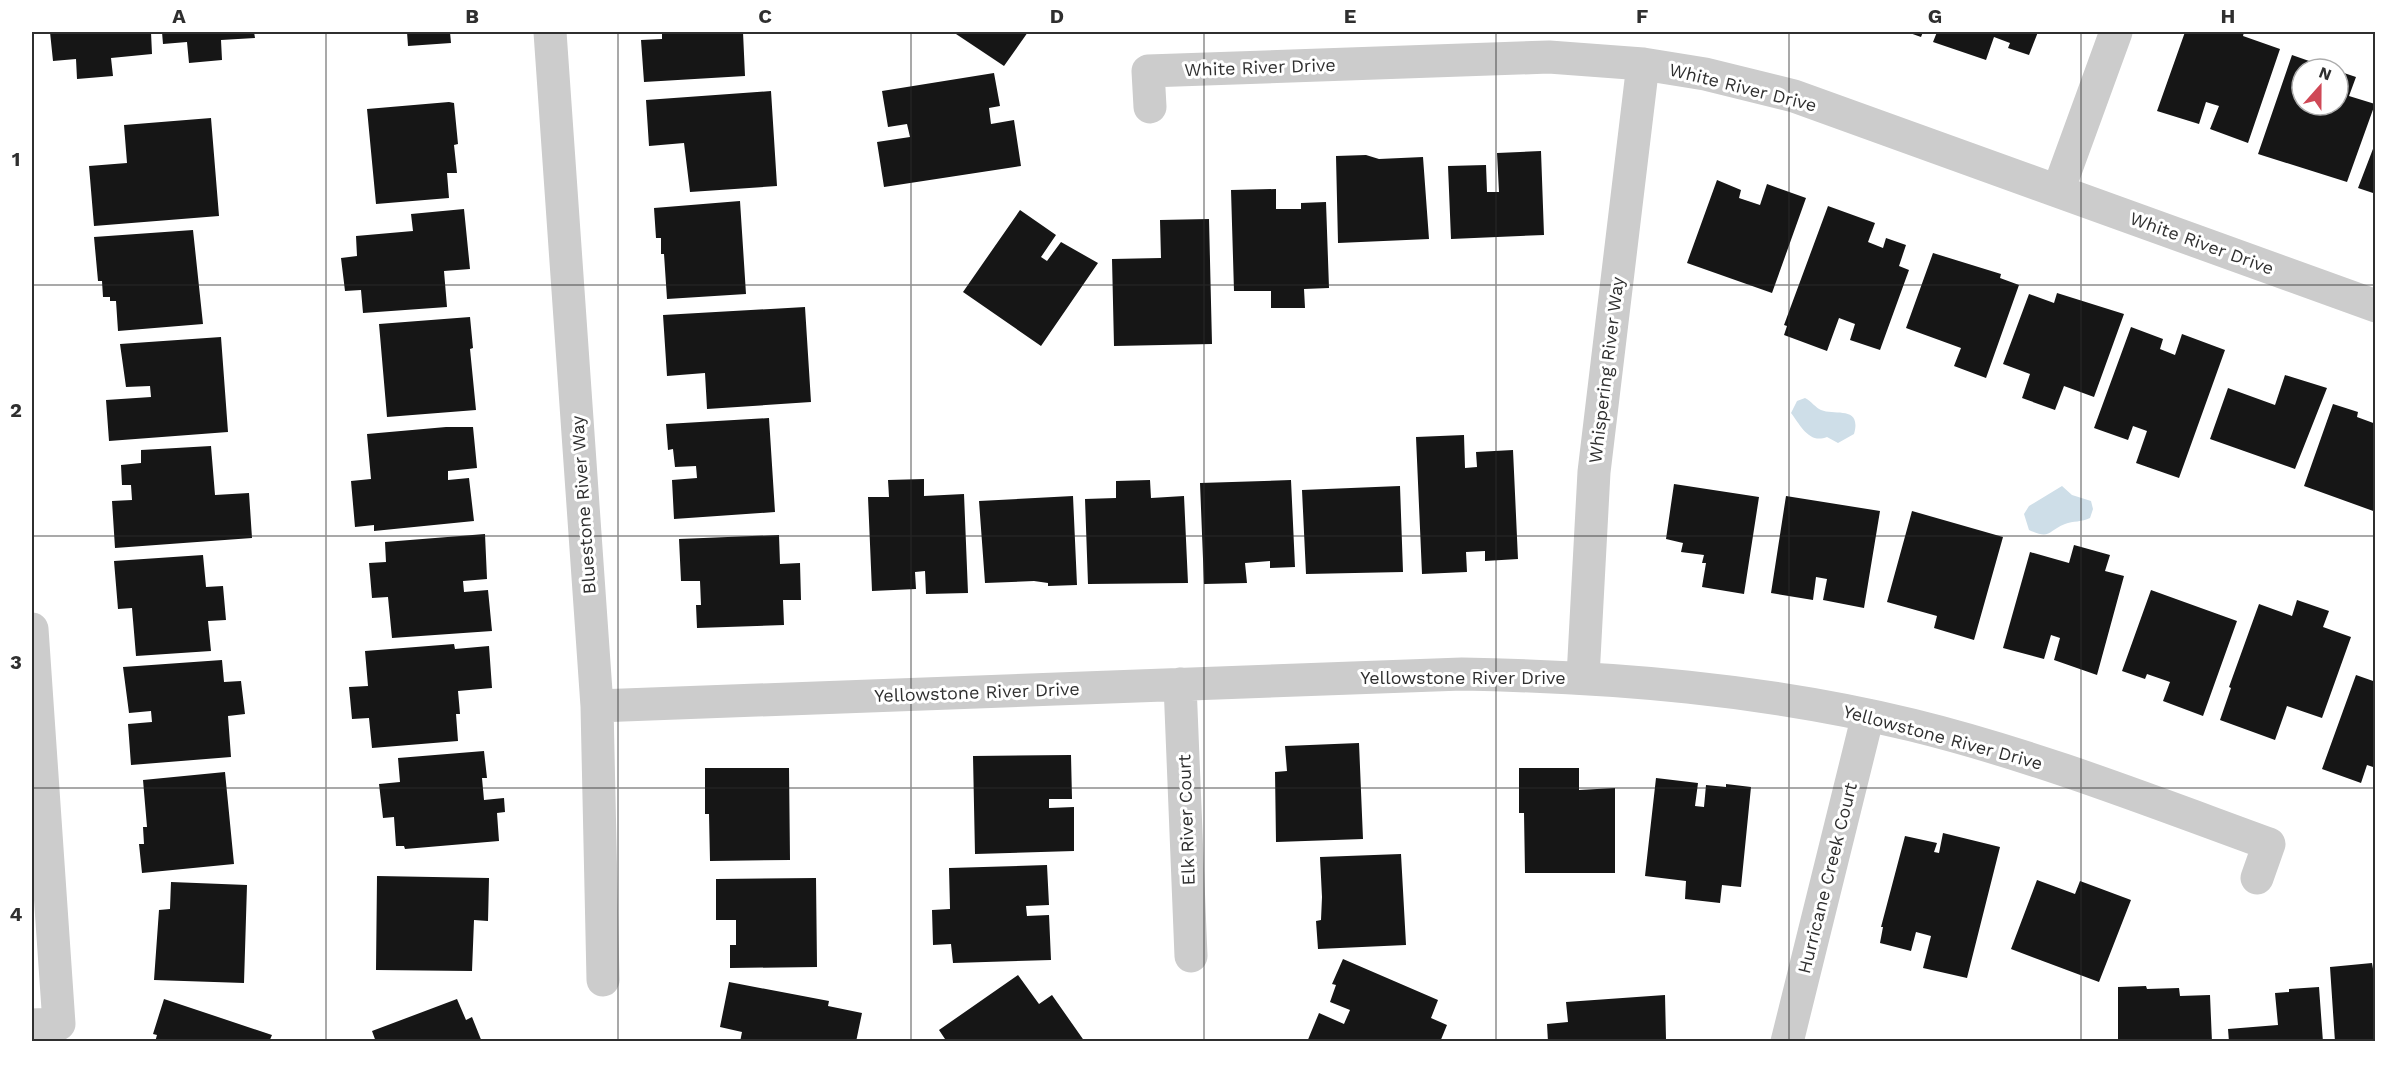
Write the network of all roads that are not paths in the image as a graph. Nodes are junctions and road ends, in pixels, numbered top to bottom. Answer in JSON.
{"nodes":[{"id":1,"x":550,"y":32,"type":"edge"},
{"id":2,"x":2116,"y":32,"type":"edge"},
{"id":3,"x":1643,"y":64,"type":"junction"},
{"id":4,"x":1150,"y":107,"type":"dead end"},
{"id":5,"x":2058,"y":191,"type":"junction"},
{"id":6,"x":2376,"y":306,"type":"edge"},
{"id":7,"x":32,"y":629,"type":"edge"},
{"id":8,"x":1583,"y":677,"type":"junction"},
{"id":9,"x":1180,"y":684,"type":"junction"},
{"id":10,"x":597,"y":706,"type":"junction"},
{"id":11,"x":1868,"y":715,"type":"junction"},
{"id":12,"x":2258,"y":878,"type":"dead end"},
{"id":13,"x":1191,"y":956,"type":"dead end"},
{"id":14,"x":603,"y":980,"type":"dead end"},
{"id":15,"x":45,"y":1025,"type":"edge"},
{"id":16,"x":1787,"y":1041,"type":"edge"}],
"edges":[{"from":1,"to":10,"type":"street","name":"Bluestone River Way"},
{"from":2,"to":5,"type":"street"},
{"from":3,"to":4,"type":"street","name":"White River Drive"},
{"from":3,"to":5,"type":"street","name":"White River Drive"},
{"from":3,"to":8,"type":"street","name":"Whispering River Way"},
{"from":5,"to":6,"type":"street","name":"White River Drive"},
{"from":7,"to":15,"type":"street"},
{"from":8,"to":9,"type":"street","name":"Yellowstone River Drive"},
{"from":8,"to":11,"type":"street","name":"Yellowstone River Drive"},
{"from":9,"to":10,"type":"street","name":"Yellowstone River Drive"},
{"from":9,"to":13,"type":"street","name":"Elk River Court"},
{"from":10,"to":14,"type":"street","name":"Bluestone River Way"},
{"from":11,"to":12,"type":"street","name":"Yellowstone River Drive"},
{"from":11,"to":16,"type":"street","name":"Hurricane Creek Court"}]}
